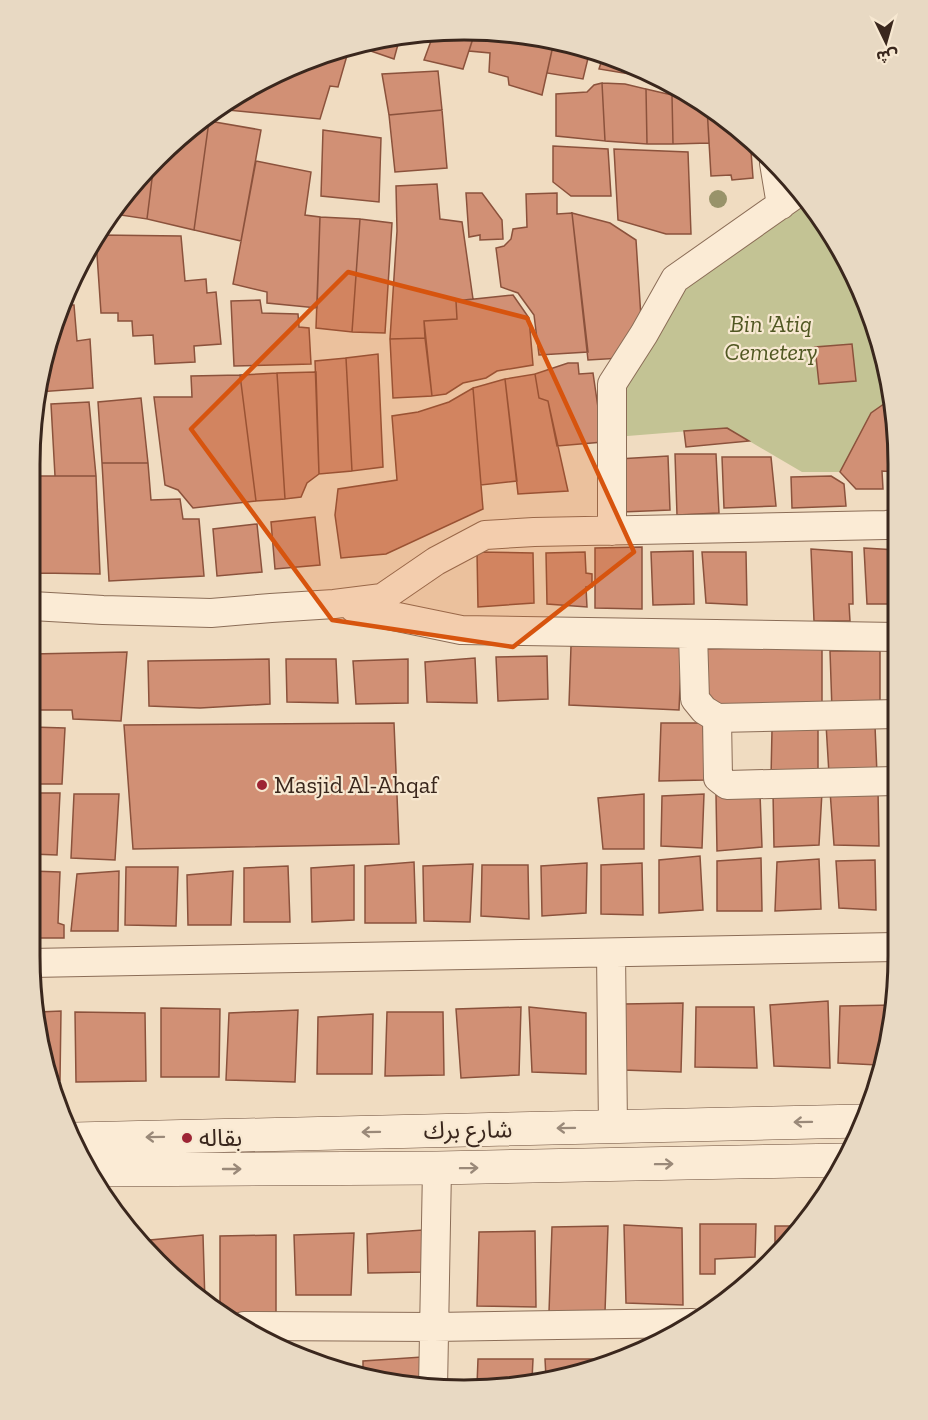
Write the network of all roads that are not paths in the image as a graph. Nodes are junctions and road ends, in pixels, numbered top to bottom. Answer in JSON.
{"nodes":[{"id":1,"x":791,"y":198,"type":"edge"},
{"id":2,"x":888,"y":525,"type":"edge"},
{"id":3,"x":612,"y":531,"type":"junction"},
{"id":4,"x":334,"y":604,"type":"junction"},
{"id":5,"x":40,"y":606,"type":"edge"},
{"id":6,"x":693,"y":634,"type":"junction"},
{"id":7,"x":888,"y":637,"type":"edge"},
{"id":8,"x":888,"y":714,"type":"edge"},
{"id":9,"x":717,"y":718,"type":"junction"},
{"id":10,"x":888,"y":781,"type":"edge"},
{"id":11,"x":888,"y":947,"type":"edge"},
{"id":12,"x":611,"y":953,"type":"junction"},
{"id":13,"x":40,"y":963,"type":"edge"},
{"id":14,"x":854,"y":1121,"type":"edge"},
{"id":15,"x":613,"y":1126,"type":"junction"},
{"id":16,"x":82,"y":1139,"type":"edge"},
{"id":17,"x":835,"y":1160,"type":"edge"},
{"id":18,"x":437,"y":1168,"type":"junction"},
{"id":19,"x":98,"y":1170,"type":"edge"},
{"id":20,"x":676,"y":1323,"type":"edge"},
{"id":21,"x":258,"y":1326,"type":"edge"},
{"id":22,"x":434,"y":1327,"type":"junction"},
{"id":23,"x":433,"y":1379,"type":"edge"}],
"edges":[{"from":1,"to":3,"type":"street"},
{"from":2,"to":3,"type":"street"},
{"from":3,"to":4,"type":"street"},
{"from":4,"to":5,"type":"street"},
{"from":4,"to":6,"type":"street"},
{"from":6,"to":7,"type":"street"},
{"from":6,"to":9,"type":"street"},
{"from":8,"to":9,"type":"street"},
{"from":9,"to":10,"type":"street"},
{"from":11,"to":12,"type":"street"},
{"from":12,"to":13,"type":"street"},
{"from":12,"to":15,"type":"street"},
{"from":14,"to":15,"type":"main road","name":"شارع برك","one_way":true},
{"from":15,"to":16,"type":"main road","name":"شارع برك","one_way":true},
{"from":18,"to":17,"type":"main road","name":"شارع برك","one_way":true},
{"from":19,"to":18,"type":"main road","name":"شارع برك","one_way":true},
{"from":18,"to":22,"type":"street"},
{"from":20,"to":22,"type":"street"},
{"from":21,"to":22,"type":"street"},
{"from":22,"to":23,"type":"street"}]}
